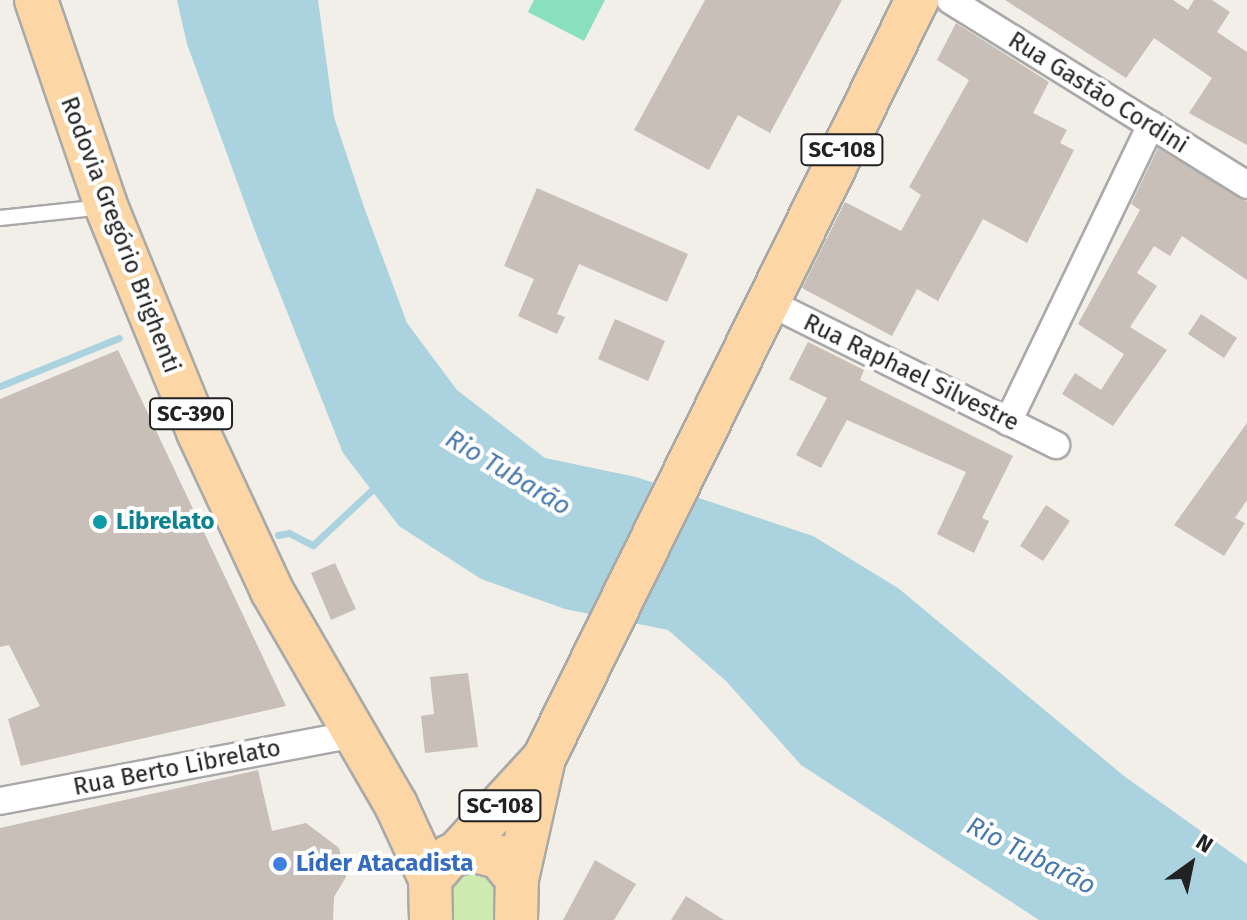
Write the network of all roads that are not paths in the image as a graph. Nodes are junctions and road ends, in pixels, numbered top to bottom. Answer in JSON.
{"nodes":[{"id":1,"x":36,"y":0,"type":"edge"},
{"id":2,"x":917,"y":0,"type":"edge"},
{"id":3,"x":950,"y":0,"type":"edge"},
{"id":4,"x":1151,"y":125,"type":"junction"},
{"id":5,"x":1247,"y":185,"type":"edge"},
{"id":6,"x":106,"y":206,"type":"junction"},
{"id":7,"x":0,"y":218,"type":"edge"},
{"id":8,"x":766,"y":301,"type":"junction"},
{"id":9,"x":1008,"y":422,"type":"junction"},
{"id":10,"x":1056,"y":445,"type":"dead end"},
{"id":11,"x":353,"y":734,"type":"junction"},
{"id":12,"x":547,"y":751,"type":"junction"},
{"id":13,"x":0,"y":801,"type":"edge"},
{"id":14,"x":517,"y":879,"type":"junction"},
{"id":15,"x":437,"y":890,"type":"edge"},
{"id":16,"x":516,"y":920,"type":"edge"}],
"edges":[{"from":1,"to":6,"type":"main road","name":"Rodovia Gregório Brighenti","number":"SC-390"},
{"from":2,"to":8,"type":"main road","number":"SC-108"},
{"from":3,"to":4,"type":"street","name":"Rua Gastão Cordini"},
{"from":4,"to":5,"type":"street","name":"Rua Gastão Cordini"},
{"from":4,"to":9,"type":"street"},
{"from":6,"to":7,"type":"lane"},
{"from":6,"to":11,"type":"main road","name":"Rodovia Gregório Brighenti","number":"SC-390"},
{"from":8,"to":9,"type":"street","name":"Rua Raphael Silvestre"},
{"from":8,"to":12,"type":"main road","number":"SC-108"},
{"from":9,"to":10,"type":"street","name":"Rua Raphael Silvestre"},
{"from":11,"to":13,"type":"street","name":"Rua Berto Librelato"},
{"from":11,"to":15,"type":"main road","name":"Rodovia Gregório Brighenti","number":"SC-390"},
{"from":12,"to":14,"type":"main road","number":"SC-108"},
{"from":12,"to":15,"type":"main road","number":"SC-108"},
{"from":14,"to":15,"type":"main road"},
{"from":14,"to":16,"type":"main road"}]}
